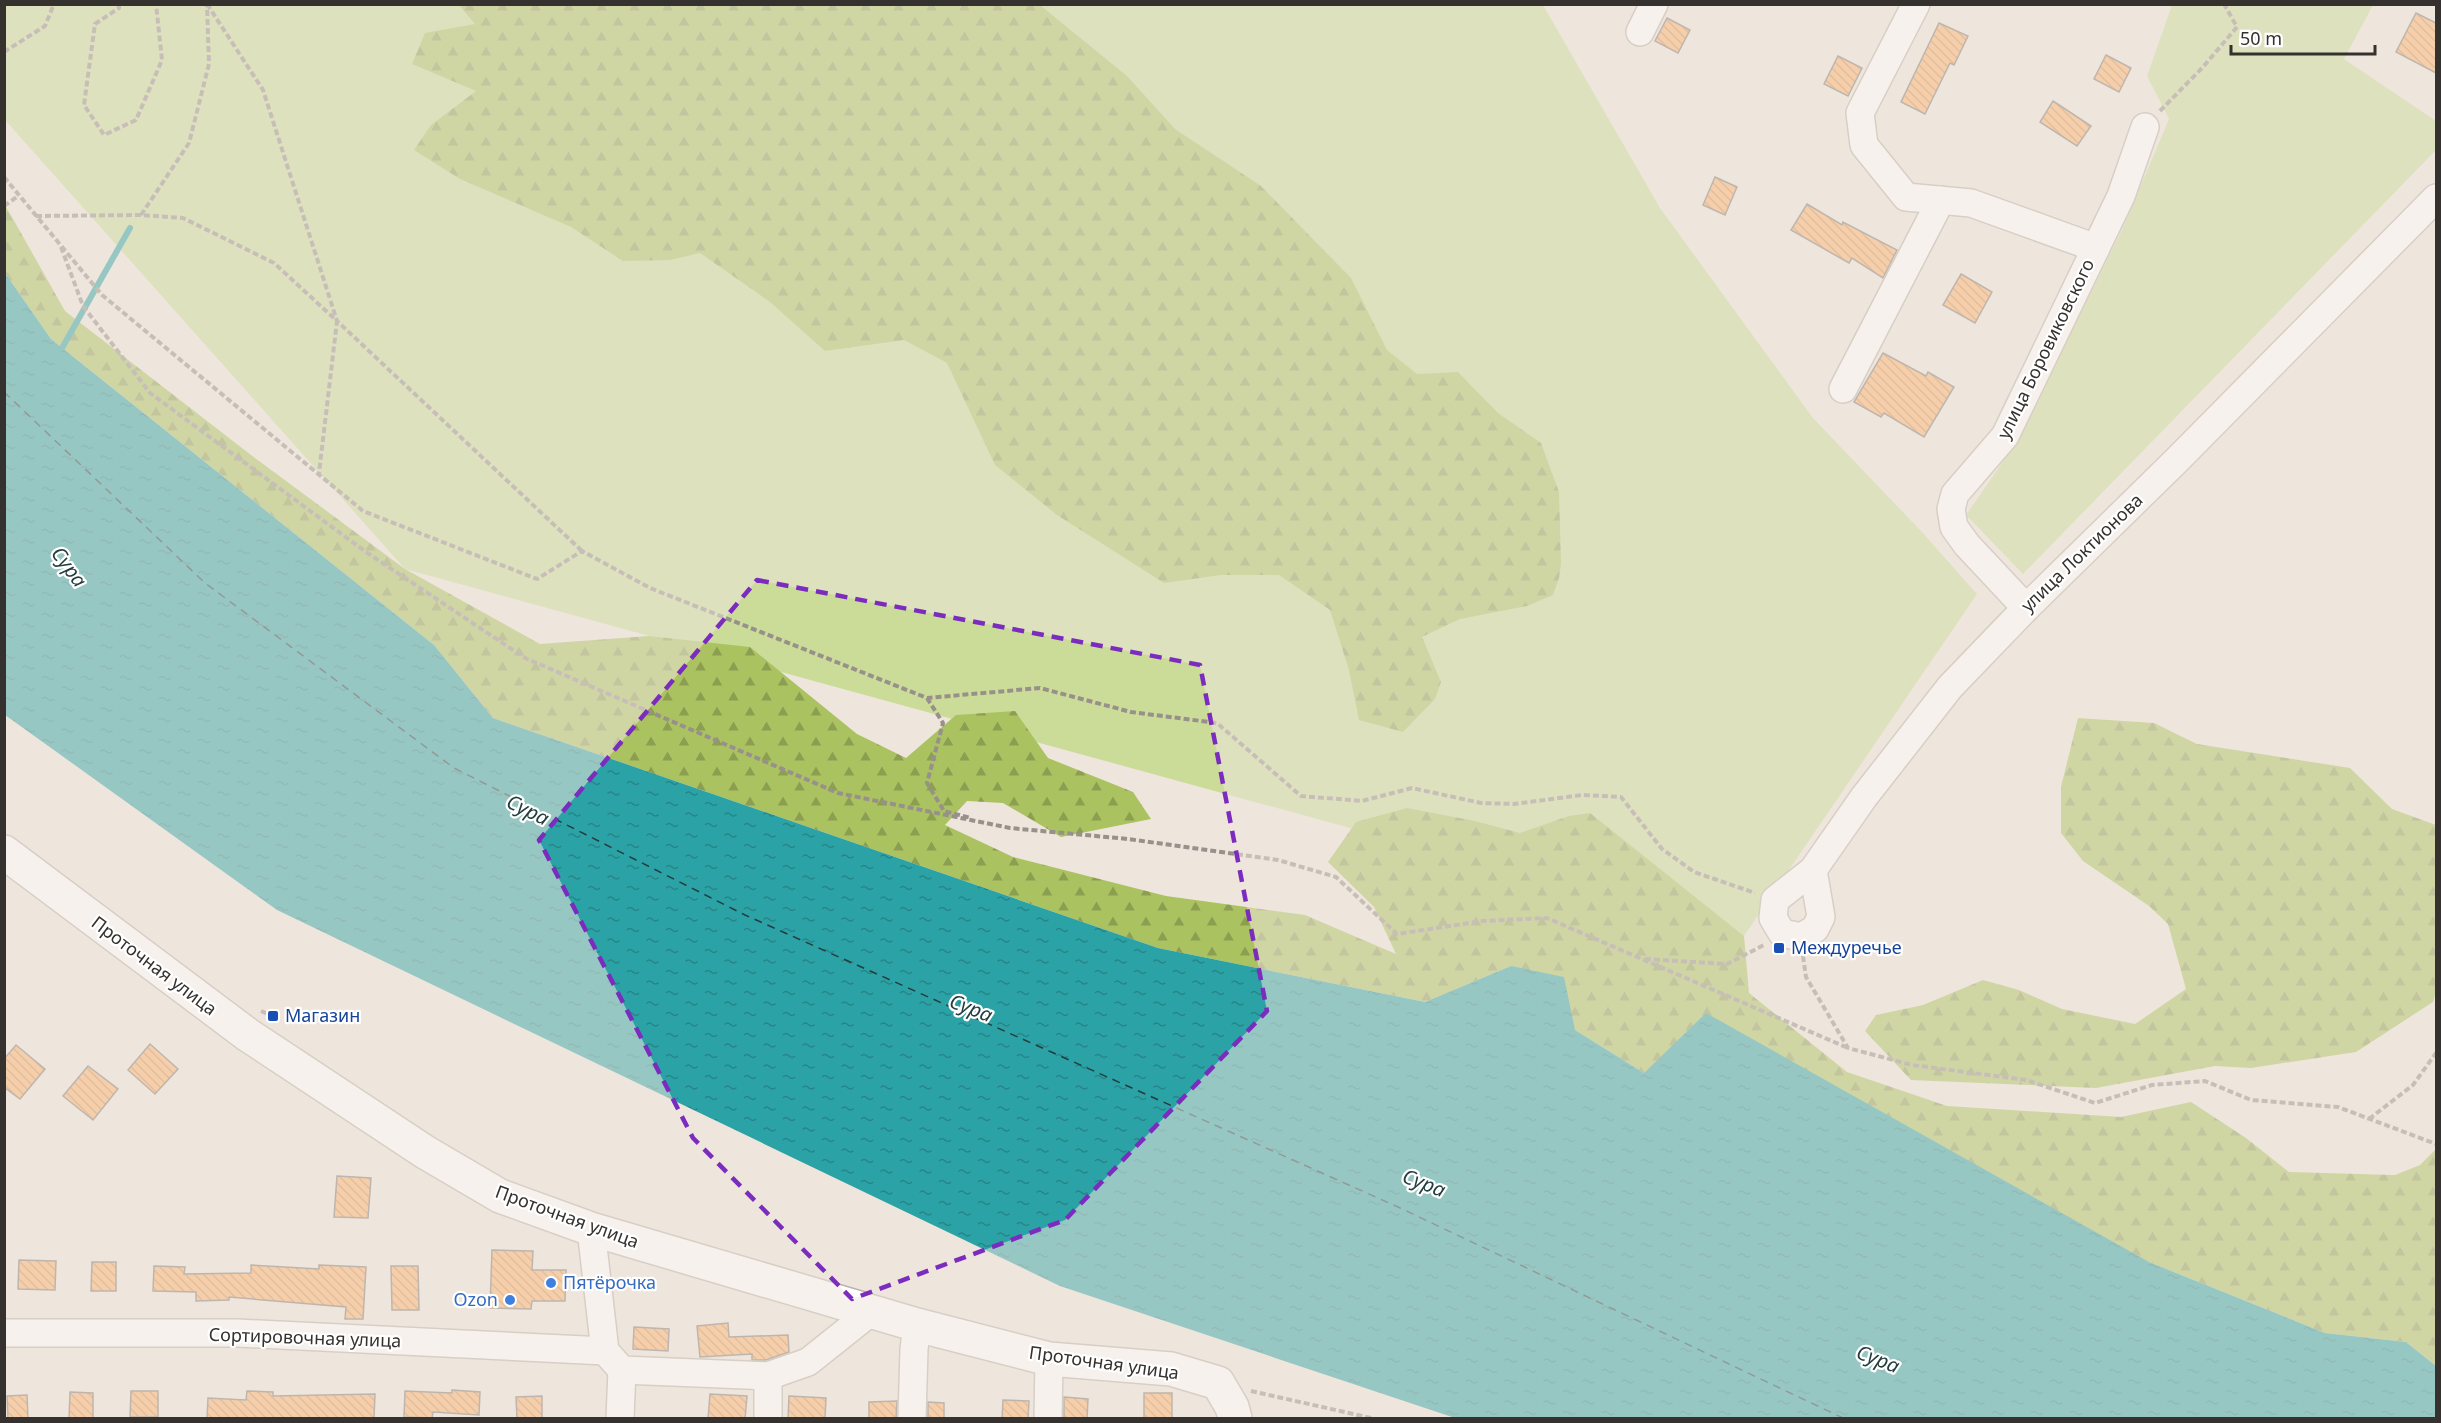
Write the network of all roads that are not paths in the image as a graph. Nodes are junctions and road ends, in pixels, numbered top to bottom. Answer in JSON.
{"nodes":[{"id":1,"x":1654,"y":4,"type":"edge"},
{"id":2,"x":1916,"y":4,"type":"edge"},
{"id":3,"x":1640,"y":32,"type":"dead end"},
{"id":4,"x":2145,"y":127,"type":"road end"},
{"id":5,"x":2436,"y":198,"type":"edge"},
{"id":6,"x":1941,"y":200,"type":"junction"},
{"id":7,"x":2096,"y":248,"type":"junction"},
{"id":8,"x":1843,"y":389,"type":"dead end"},
{"id":9,"x":2026,"y":608,"type":"junction"},
{"id":10,"x":4,"y":852,"type":"edge"},
{"id":11,"x":1813,"y":870,"type":"junction"},
{"id":12,"x":591,"y":1229,"type":"junction"},
{"id":13,"x":872,"y":1311,"type":"junction"},
{"id":14,"x":917,"y":1325,"type":"junction"},
{"id":15,"x":4,"y":1333,"type":"edge"},
{"id":16,"x":1049,"y":1359,"type":"junction"},
{"id":17,"x":613,"y":1360,"type":"junction"},
{"id":18,"x":768,"y":1376,"type":"junction"},
{"id":19,"x":620,"y":1419,"type":"edge"},
{"id":20,"x":768,"y":1419,"type":"edge"},
{"id":21,"x":912,"y":1419,"type":"edge"},
{"id":22,"x":1048,"y":1419,"type":"edge"},
{"id":23,"x":1235,"y":1419,"type":"edge"}],
"edges":[{"from":1,"to":3,"type":"street"},
{"from":2,"to":6,"type":"street"},
{"from":4,"to":7,"type":"street","name":"улица Боровиковского"},
{"from":5,"to":9,"type":"street","name":"улица Локтионова"},
{"from":6,"to":7,"type":"street"},
{"from":6,"to":8,"type":"street"},
{"from":7,"to":9,"type":"street","name":"улица Боровиковского"},
{"from":9,"to":11,"type":"street","name":"улица Локтионова"},
{"from":10,"to":12,"type":"main road","name":"Проточная улица"},
{"from":11,"to":11,"type":"street","name":"улица Локтионова"},
{"from":12,"to":13,"type":"main road","name":"Проточная улица"},
{"from":12,"to":17,"type":"street"},
{"from":13,"to":14,"type":"main road","name":"Проточная улица"},
{"from":13,"to":18,"type":"street"},
{"from":14,"to":16,"type":"main road","name":"Проточная улица"},
{"from":14,"to":21,"type":"street"},
{"from":15,"to":17,"type":"street","name":"Сортировочная улица"},
{"from":16,"to":22,"type":"street"},
{"from":16,"to":23,"type":"main road","name":"Проточная улица"},
{"from":17,"to":18,"type":"street","name":"Сортировочная улица"},
{"from":17,"to":19,"type":"street"},
{"from":18,"to":20,"type":"street"}]}
